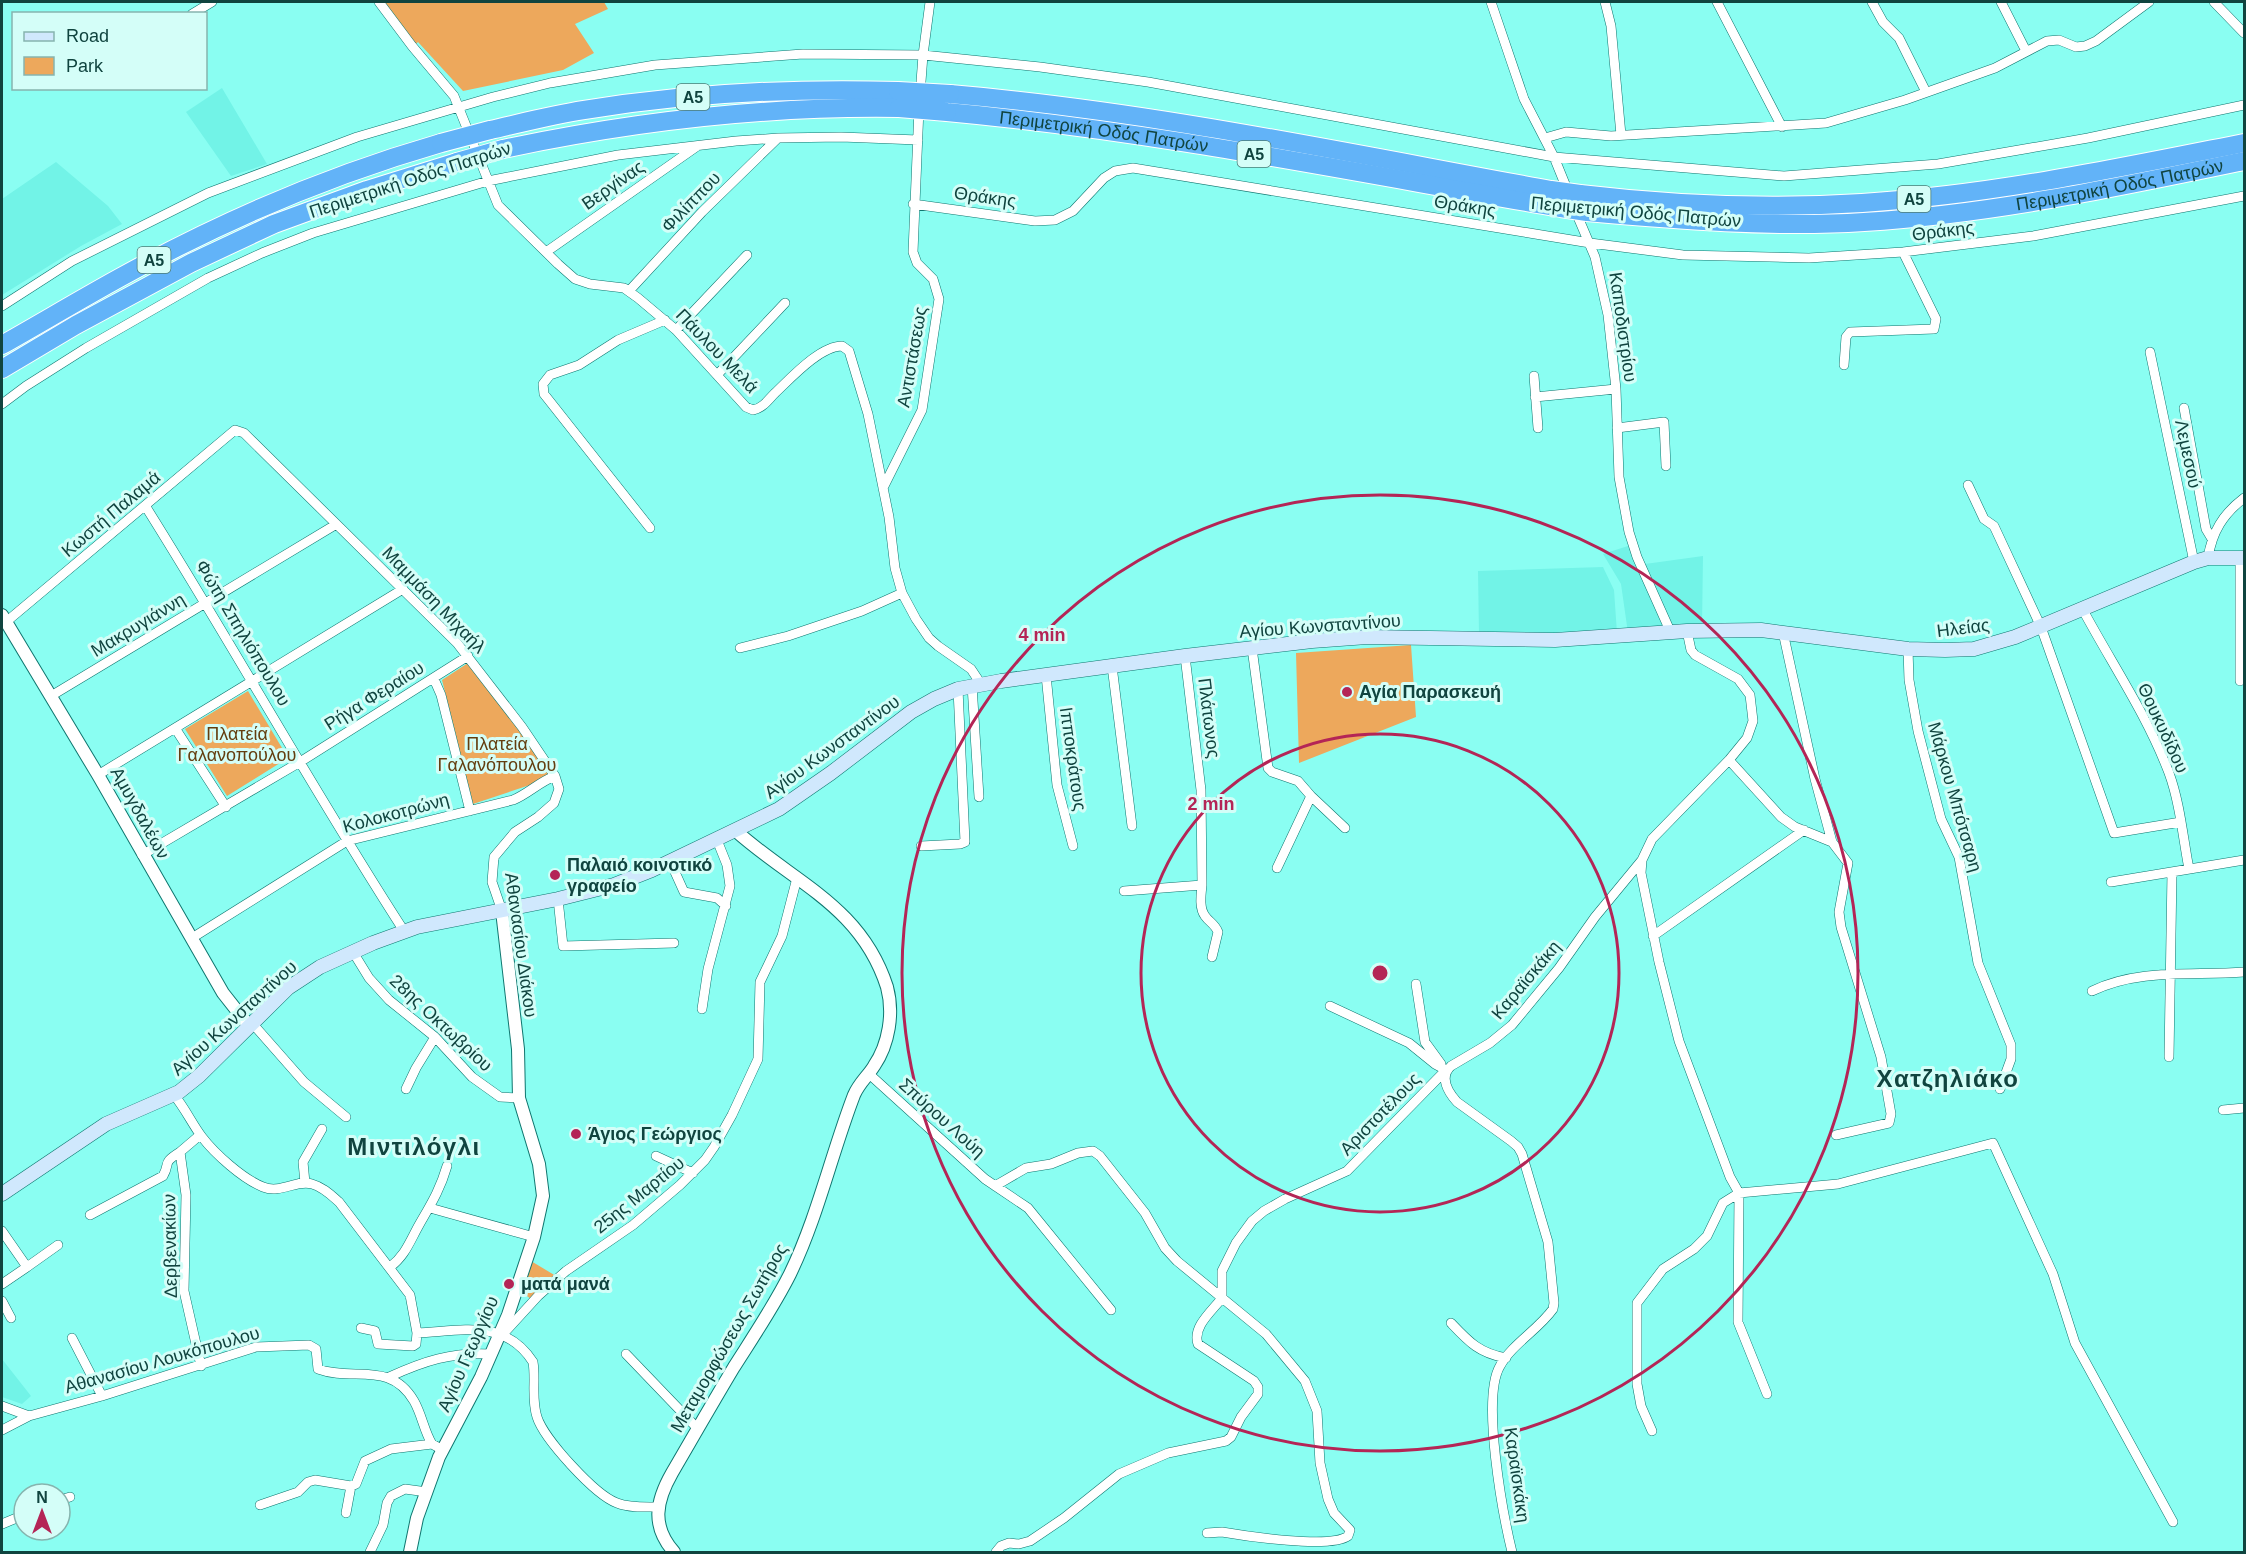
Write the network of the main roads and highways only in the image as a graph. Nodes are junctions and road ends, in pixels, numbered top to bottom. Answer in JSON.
{"nodes":[{"id":1,"x":898,"y":100,"type":"junction"},
{"id":2,"x":948,"y":103,"type":"junction"},
{"id":3,"x":2244,"y":143,"type":"edge"},
{"id":4,"x":2244,"y":161,"type":"edge"},
{"id":5,"x":2,"y":345,"type":"edge"},
{"id":6,"x":2,"y":369,"type":"edge"},
{"id":7,"x":2242,"y":558,"type":"edge"},
{"id":8,"x":1671,"y":633,"type":"joint"},
{"id":9,"x":2,"y":1194,"type":"edge"}],
"edges":[{"from":1,"to":2,"type":"highway","name":"Περιμετρική Οδός Πατρών","number":"Α5","bridge":true},
{"from":1,"to":5,"type":"highway","name":"Περιμετρική Οδός Πατρών","number":"Α5","bridge":true},
{"from":1,"to":6,"type":"highway","name":"Περιμετρική Οδός Πατρών","number":"Α5","bridge":true},
{"from":2,"to":3,"type":"highway","name":"Περιμετρική Οδός Πατρών","number":"Α5","bridge":true},
{"from":2,"to":4,"type":"highway","name":"Περιμετρική Οδός Πατρών","number":"Α5","bridge":true},
{"from":7,"to":8,"type":"main road","name":"Ηλείας"},
{"from":8,"to":9,"type":"main road","name":"Αγίου Κωνσταντίνου"}]}
